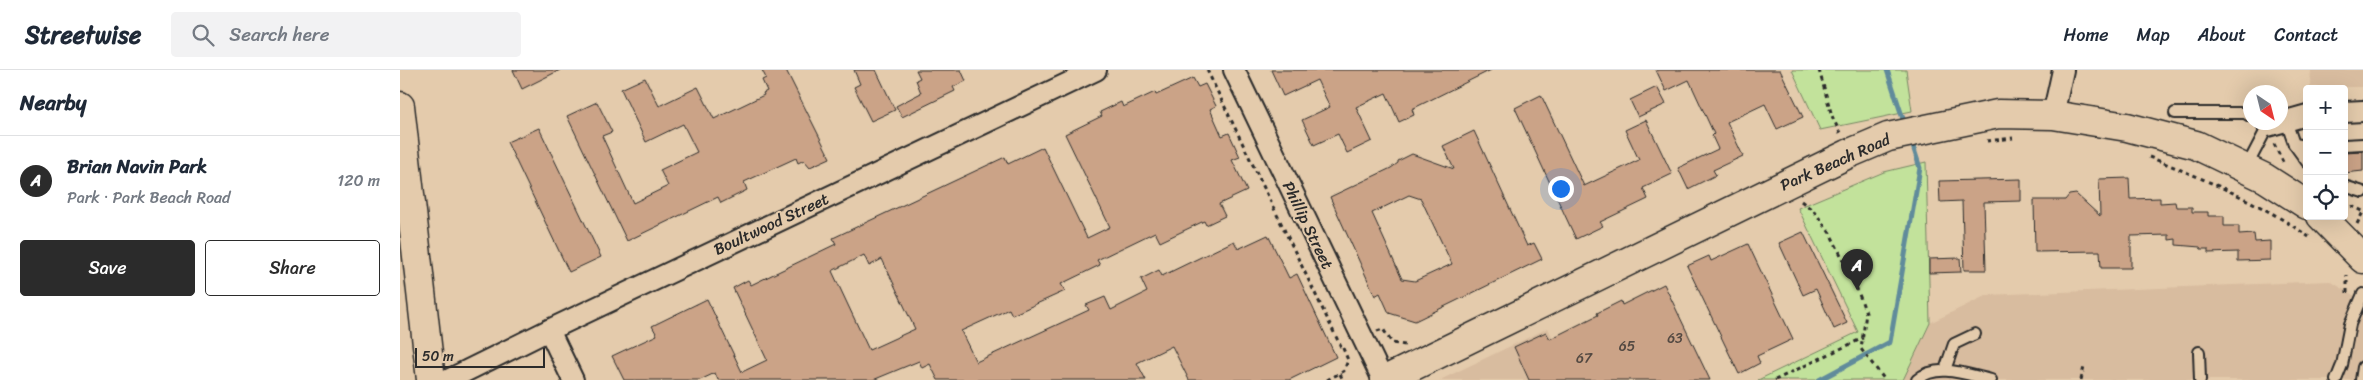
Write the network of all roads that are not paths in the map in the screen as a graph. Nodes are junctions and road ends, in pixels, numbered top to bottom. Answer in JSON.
{"nodes":[{"id":1,"x":1096,"y":70,"type":"edge"},
{"id":2,"x":1234,"y":70,"type":"edge"},
{"id":3,"x":2063,"y":70,"type":"edge"},
{"id":4,"x":400,"y":106,"type":"edge"},
{"id":5,"x":2363,"y":111,"type":"edge"},
{"id":6,"x":2348,"y":112,"type":"edge"},
{"id":7,"x":2174,"y":113,"type":"dead end"},
{"id":8,"x":2243,"y":113,"type":"edge"},
{"id":9,"x":2053,"y":114,"type":"junction"},
{"id":10,"x":2303,"y":116,"type":"edge"},
{"id":11,"x":2288,"y":118,"type":"edge"},
{"id":12,"x":2263,"y":130,"type":"edge"},
{"id":13,"x":2278,"y":130,"type":"edge"},
{"id":14,"x":2294,"y":144,"type":"junction"},
{"id":15,"x":2363,"y":144,"type":"edge"},
{"id":16,"x":2303,"y":145,"type":"edge"},
{"id":17,"x":2348,"y":145,"type":"edge"},
{"id":18,"x":2303,"y":156,"type":"edge"},
{"id":19,"x":2246,"y":169,"type":"junction"},
{"id":20,"x":2348,"y":187,"type":"edge"},
{"id":21,"x":2361,"y":189,"type":"edge"},
{"id":22,"x":2303,"y":202,"type":"edge"},
{"id":23,"x":2347,"y":220,"type":"edge"},
{"id":24,"x":2362,"y":223,"type":"edge"},
{"id":25,"x":2318,"y":228,"type":"edge"},
{"id":26,"x":2363,"y":259,"type":"edge"},
{"id":27,"x":2363,"y":294,"type":"edge"},
{"id":28,"x":549,"y":330,"type":"junction"},
{"id":29,"x":1975,"y":334,"type":"dead end"},
{"id":30,"x":2199,"y":352,"type":"dead end"},
{"id":31,"x":2363,"y":366,"type":"edge"},
{"id":32,"x":1945,"y":370,"type":"junction"},
{"id":33,"x":431,"y":380,"type":"edge"},
{"id":34,"x":448,"y":380,"type":"edge"},
{"id":35,"x":573,"y":380,"type":"edge"},
{"id":36,"x":1384,"y":380,"type":"edge"},
{"id":37,"x":1917,"y":380,"type":"edge"},
{"id":38,"x":1991,"y":380,"type":"edge"},
{"id":39,"x":2200,"y":380,"type":"edge"},
{"id":40,"x":2336,"y":380,"type":"edge"},
{"id":41,"x":2361,"y":380,"type":"edge"}],
"edges":[{"from":1,"to":28,"type":"street","name":"Boultwood Street"},
{"from":2,"to":36,"type":"street","name":"Phillip Street"},
{"from":3,"to":9,"type":"street"},
{"from":4,"to":33,"type":"street"},
{"from":5,"to":6,"type":"street"},
{"from":7,"to":8,"type":"lane"},
{"from":9,"to":19,"type":"street","name":"Park Beach Road"},
{"from":9,"to":36,"type":"street","name":"Park Beach Road"},
{"from":10,"to":11,"type":"street"},
{"from":12,"to":19,"type":"lane"},
{"from":13,"to":14,"type":"lane"},
{"from":14,"to":16,"type":"lane"},
{"from":14,"to":18,"type":"lane"},
{"from":15,"to":17,"type":"lane"},
{"from":19,"to":22,"type":"street","name":"Park Beach Road"},
{"from":20,"to":21,"type":"lane"},
{"from":23,"to":24,"type":"street"},
{"from":25,"to":26,"type":"street"},
{"from":27,"to":40,"type":"lane"},
{"from":28,"to":34,"type":"street","name":"Boultwood Street"},
{"from":28,"to":35,"type":"street"},
{"from":29,"to":32,"type":"lane"},
{"from":30,"to":39,"type":"lane"},
{"from":31,"to":41,"type":"lane"},
{"from":32,"to":37,"type":"lane"},
{"from":32,"to":38,"type":"lane"}]}
